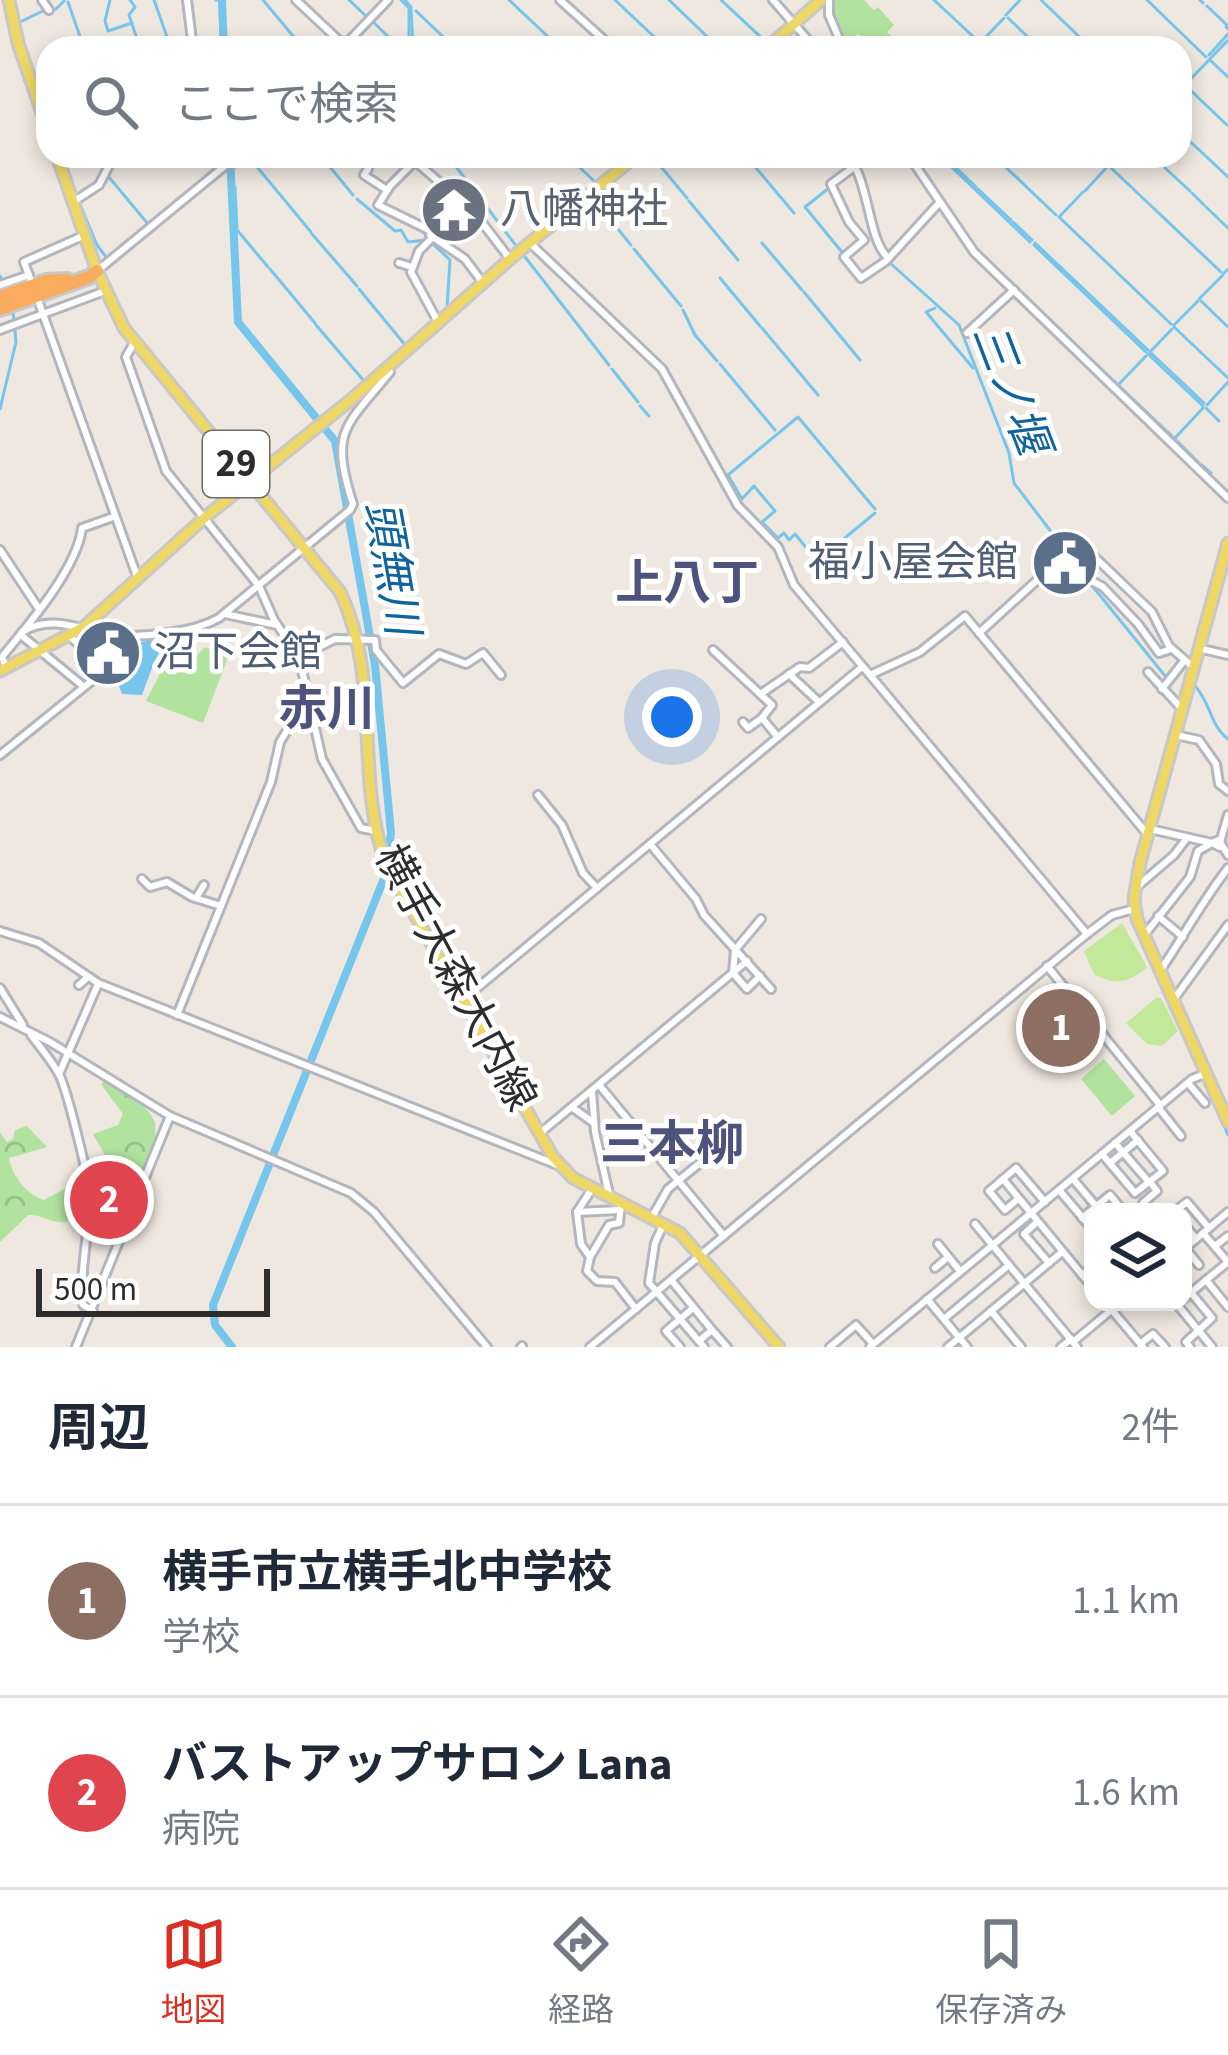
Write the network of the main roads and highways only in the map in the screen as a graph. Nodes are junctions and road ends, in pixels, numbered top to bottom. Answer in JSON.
{"nodes":[{"id":1,"x":825,"y":0,"type":"edge"},
{"id":2,"x":12,"y":2,"type":"edge"},
{"id":3,"x":780,"y":36,"type":"edge"},
{"id":4,"x":36,"y":95,"type":"edge"},
{"id":5,"x":61,"y":168,"type":"edge"},
{"id":6,"x":621,"y":168,"type":"edge"},
{"id":7,"x":97,"y":271,"type":"junction"},
{"id":8,"x":7,"y":295,"type":"edge"},
{"id":9,"x":250,"y":481,"type":"junction"},
{"id":10,"x":1228,"y":543,"type":"edge"},
{"id":11,"x":1224,"y":576,"type":"edge"},
{"id":12,"x":3,"y":669,"type":"edge"},
{"id":13,"x":1228,"y":1122,"type":"edge"},
{"id":14,"x":775,"y":1346,"type":"edge"}],
"edges":[{"from":1,"to":3,"type":"main road"},
{"from":2,"to":4,"type":"main road"},
{"from":5,"to":7,"type":"main road","name":"横手大森大内線","number":"29"},
{"from":6,"to":9,"type":"main road"},
{"from":7,"to":8,"type":"highway"},
{"from":7,"to":9,"type":"main road","name":"横手大森大内線","number":"29"},
{"from":9,"to":12,"type":"main road"},
{"from":9,"to":14,"type":"main road","name":"横手大森大内線","number":"29"},
{"from":10,"to":11,"type":"main road"},
{"from":11,"to":13,"type":"main road"}]}
